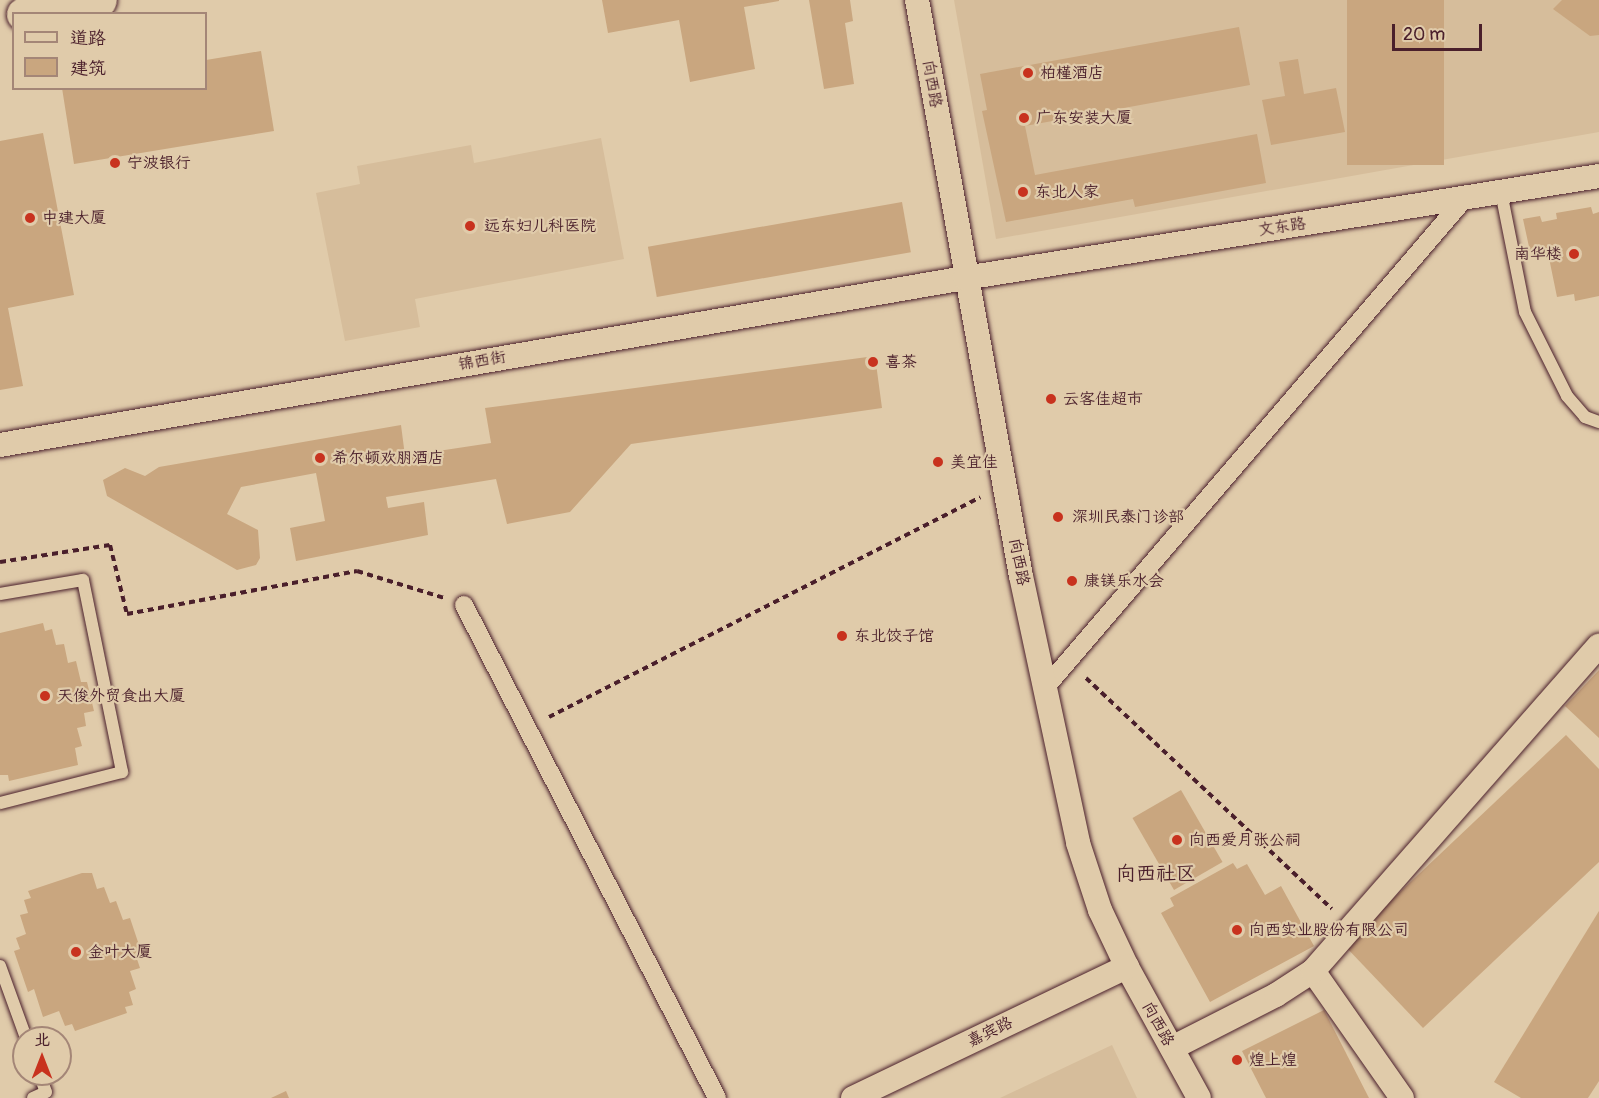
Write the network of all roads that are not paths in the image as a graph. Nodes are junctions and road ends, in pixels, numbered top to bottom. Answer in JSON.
{"nodes":[{"id":1,"x":100,"y":0,"type":"edge"},
{"id":2,"x":918,"y":0,"type":"edge"},
{"id":3,"x":34,"y":12,"type":"edge"},
{"id":4,"x":1599,"y":176,"type":"edge"},
{"id":5,"x":1501,"y":192,"type":"junction"},
{"id":6,"x":1466,"y":197,"type":"junction"},
{"id":7,"x":965,"y":278,"type":"junction"},
{"id":8,"x":1599,"y":422,"type":"edge"},
{"id":9,"x":0,"y":445,"type":"edge"},
{"id":10,"x":0,"y":594,"type":"edge"},
{"id":11,"x":464,"y":604,"type":"road end"},
{"id":12,"x":1599,"y":646,"type":"edge"},
{"id":13,"x":1045,"y":688,"type":"junction"},
{"id":14,"x":0,"y":803,"type":"edge"},
{"id":15,"x":0,"y":966,"type":"edge"},
{"id":16,"x":1127,"y":967,"type":"junction"},
{"id":17,"x":1313,"y":972,"type":"junction"},
{"id":18,"x":22,"y":1026,"type":"edge"},
{"id":19,"x":1172,"y":1048,"type":"junction"},
{"id":20,"x":44,"y":1086,"type":"edge"},
{"id":21,"x":33,"y":1098,"type":"edge"},
{"id":22,"x":717,"y":1098,"type":"edge"},
{"id":23,"x":853,"y":1098,"type":"edge"},
{"id":24,"x":1199,"y":1098,"type":"edge"},
{"id":25,"x":1402,"y":1098,"type":"edge"}],
"edges":[{"from":1,"to":3,"type":"main road"},
{"from":2,"to":7,"type":"street","name":"向西路"},
{"from":4,"to":5,"type":"street","name":"文东路"},
{"from":5,"to":6,"type":"street","name":"文东路"},
{"from":5,"to":8,"type":"lane"},
{"from":6,"to":7,"type":"street","name":"文东路"},
{"from":6,"to":13,"type":"street"},
{"from":7,"to":9,"type":"street","name":"锦西街"},
{"from":7,"to":13,"type":"street","name":"向西路"},
{"from":10,"to":14,"type":"lane"},
{"from":11,"to":22,"type":"street"},
{"from":12,"to":17,"type":"street"},
{"from":13,"to":16,"type":"street","name":"向西路"},
{"from":15,"to":18,"type":"lane"},
{"from":16,"to":19,"type":"street","name":"向西路"},
{"from":16,"to":23,"type":"street","name":"嘉宾路"},
{"from":17,"to":19,"type":"street"},
{"from":17,"to":25,"type":"street"},
{"from":19,"to":24,"type":"street","name":"向西路"},
{"from":20,"to":21,"type":"lane"}]}
